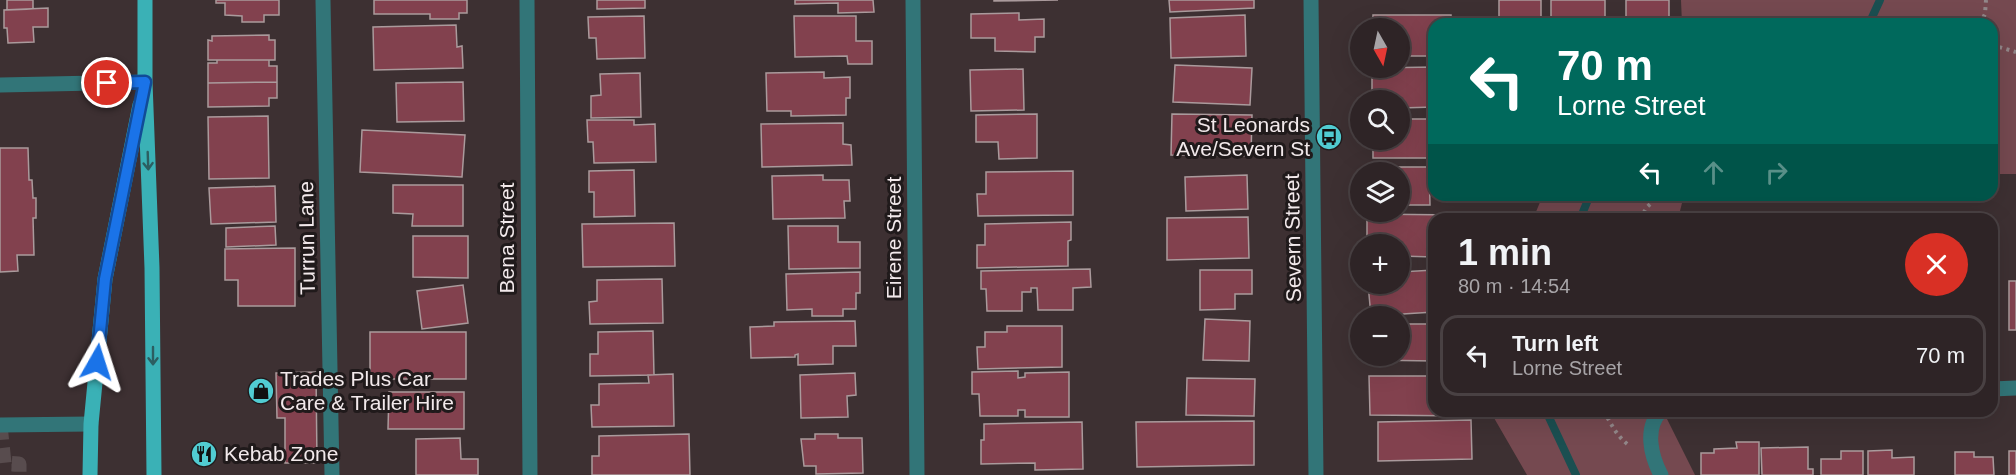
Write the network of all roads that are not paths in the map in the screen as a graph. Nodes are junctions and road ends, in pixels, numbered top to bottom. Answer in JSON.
{"nodes":[{"id":1,"x":144,"y":0,"type":"edge"},
{"id":2,"x":323,"y":0,"type":"edge"},
{"id":3,"x":527,"y":0,"type":"edge"},
{"id":4,"x":913,"y":0,"type":"edge"},
{"id":5,"x":1311,"y":0,"type":"edge"},
{"id":6,"x":145,"y":82,"type":"junction"},
{"id":7,"x":0,"y":85,"type":"edge"},
{"id":8,"x":2016,"y":388,"type":"edge"},
{"id":9,"x":1998,"y":389,"type":"edge"},
{"id":10,"x":1657,"y":417,"type":"edge"},
{"id":11,"x":91,"y":424,"type":"junction"},
{"id":12,"x":0,"y":425,"type":"edge"},
{"id":13,"x":90,"y":475,"type":"edge"},
{"id":14,"x":154,"y":475,"type":"edge"},
{"id":15,"x":332,"y":475,"type":"edge"},
{"id":16,"x":530,"y":475,"type":"edge"},
{"id":17,"x":917,"y":475,"type":"edge"},
{"id":18,"x":1316,"y":475,"type":"edge"},
{"id":19,"x":1661,"y":475,"type":"edge"}],
"edges":[{"from":1,"to":6,"type":"main road"},
{"from":2,"to":15,"type":"street","name":"Turrun Lane"},
{"from":3,"to":16,"type":"street","name":"Bena Street"},
{"from":4,"to":17,"type":"street","name":"Eirene Street"},
{"from":5,"to":18,"type":"street","name":"Severn Street"},
{"from":6,"to":7,"type":"street"},
{"from":6,"to":11,"type":"main road"},
{"from":6,"to":14,"type":"main road","one_way":true},
{"from":8,"to":9,"type":"street"},
{"from":10,"to":19,"type":"street"},
{"from":11,"to":12,"type":"street"},
{"from":11,"to":13,"type":"main road"}]}
